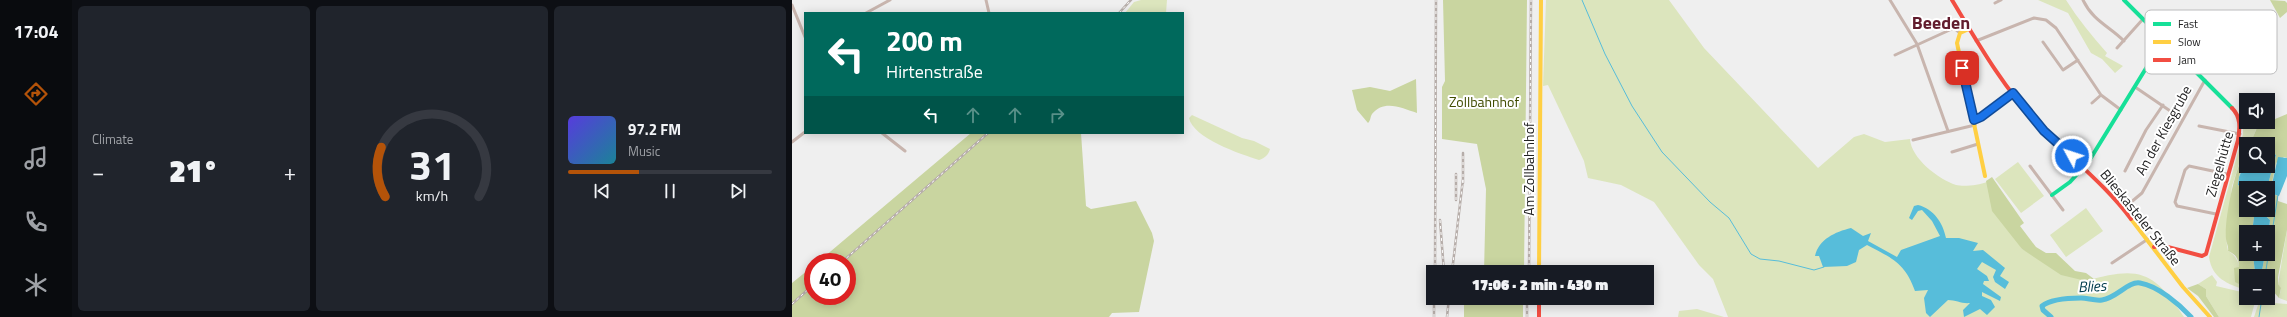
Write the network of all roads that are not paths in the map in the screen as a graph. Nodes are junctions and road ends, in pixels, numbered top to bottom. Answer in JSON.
{"nodes":[{"id":1,"x":890,"y":0,"type":"edge"},
{"id":2,"x":986,"y":0,"type":"edge"},
{"id":3,"x":1541,"y":0,"type":"edge"},
{"id":4,"x":1890,"y":0,"type":"edge"},
{"id":5,"x":1958,"y":0,"type":"edge"},
{"id":6,"x":2001,"y":0,"type":"edge"},
{"id":7,"x":2083,"y":0,"type":"edge"},
{"id":8,"x":2124,"y":0,"type":"edge"},
{"id":9,"x":1953,"y":1,"type":"edge"},
{"id":10,"x":1995,"y":3,"type":"dead end"},
{"id":11,"x":792,"y":5,"type":"edge"},
{"id":12,"x":868,"y":12,"type":"edge"},
{"id":13,"x":989,"y":12,"type":"edge"},
{"id":14,"x":2143,"y":19,"type":"joint"},
{"id":15,"x":1969,"y":29,"type":"junction"},
{"id":16,"x":1960,"y":33,"type":"junction"},
{"id":17,"x":804,"y":35,"type":"edge"},
{"id":18,"x":1976,"y":41,"type":"junction"},
{"id":19,"x":2124,"y":41,"type":"junction"},
{"id":20,"x":2043,"y":42,"type":"dead end"},
{"id":21,"x":1917,"y":44,"type":"junction"},
{"id":22,"x":2117,"y":48,"type":"dead end"},
{"id":23,"x":1895,"y":55,"type":"dead end"},
{"id":24,"x":2078,"y":60,"type":"junction"},
{"id":25,"x":2145,"y":70,"type":"edge"},
{"id":26,"x":2199,"y":74,"type":"edge"},
{"id":27,"x":2205,"y":80,"type":"junction"},
{"id":28,"x":2135,"y":86,"type":"junction"},
{"id":29,"x":2013,"y":93,"type":"junction"},
{"id":30,"x":2101,"y":95,"type":"junction"},
{"id":31,"x":2092,"y":103,"type":"dead end"},
{"id":32,"x":2163,"y":105,"type":"junction"},
{"id":33,"x":2120,"y":110,"type":"junction"},
{"id":34,"x":2182,"y":119,"type":"junction"},
{"id":35,"x":1974,"y":122,"type":"junction"},
{"id":36,"x":2199,"y":126,"type":"dead end"},
{"id":37,"x":1948,"y":131,"type":"junction"},
{"id":38,"x":804,"y":133,"type":"edge"},
{"id":39,"x":883,"y":134,"type":"edge"},
{"id":40,"x":2240,"y":134,"type":"junction"},
{"id":41,"x":1913,"y":140,"type":"dead end"},
{"id":42,"x":792,"y":142,"type":"edge"},
{"id":43,"x":1978,"y":144,"type":"junction"},
{"id":44,"x":904,"y":151,"type":"dead end"},
{"id":45,"x":1952,"y":152,"type":"dead end"},
{"id":46,"x":2030,"y":166,"type":"dead end"},
{"id":47,"x":2085,"y":167,"type":"junction"},
{"id":48,"x":2125,"y":171,"type":"dead end"},
{"id":49,"x":2228,"y":174,"type":"junction"},
{"id":50,"x":1985,"y":176,"type":"dead end"},
{"id":51,"x":2052,"y":194,"type":"junction"},
{"id":52,"x":2124,"y":208,"type":"junction"},
{"id":53,"x":2063,"y":210,"type":"dead end"},
{"id":54,"x":2216,"y":214,"type":"junction"},
{"id":55,"x":2148,"y":239,"type":"junction"},
{"id":56,"x":2154,"y":247,"type":"junction"},
{"id":57,"x":2112,"y":263,"type":"dead end"},
{"id":58,"x":1539,"y":265,"type":"edge"},
{"id":59,"x":1539,"y":305,"type":"edge"},
{"id":60,"x":1538,"y":317,"type":"edge"},
{"id":61,"x":2210,"y":317,"type":"edge"}],
"edges":[{"from":1,"to":12,"type":"street"},
{"from":2,"to":13,"type":"street"},
{"from":3,"to":58,"type":"street","name":"Am Zollbahnhof"},
{"from":4,"to":21,"type":"street"},
{"from":5,"to":9,"type":"street"},
{"from":6,"to":10,"type":"street"},
{"from":7,"to":19,"type":"street"},
{"from":8,"to":14,"type":"street","name":"Ziegelhütte"},
{"from":9,"to":15,"type":"street","name":"Blieskasteler Straße"},
{"from":11,"to":17,"type":"street"},
{"from":14,"to":19,"type":"street"},
{"from":15,"to":16,"type":"street"},
{"from":15,"to":18,"type":"street","name":"Blieskasteler Straße"},
{"from":16,"to":21,"type":"street"},
{"from":16,"to":35,"type":"street"},
{"from":18,"to":24,"type":"street"},
{"from":18,"to":29,"type":"street","name":"Blieskasteler Straße"},
{"from":19,"to":22,"type":"street"},
{"from":20,"to":24,"type":"street"},
{"from":21,"to":23,"type":"street"},
{"from":21,"to":37,"type":"street"},
{"from":24,"to":30,"type":"street"},
{"from":25,"to":28,"type":"street"},
{"from":26,"to":27,"type":"street","name":"Ziegelhütte"},
{"from":27,"to":34,"type":"street","name":"An der Kiesgrube"},
{"from":27,"to":40,"type":"street","name":"Ziegelhütte"},
{"from":28,"to":32,"type":"street"},
{"from":28,"to":33,"type":"street"},
{"from":29,"to":35,"type":"street"},
{"from":29,"to":47,"type":"street","name":"Blieskasteler Straße"},
{"from":30,"to":31,"type":"street"},
{"from":30,"to":33,"type":"street"},
{"from":32,"to":34,"type":"street"},
{"from":32,"to":48,"type":"street"},
{"from":33,"to":47,"type":"street"},
{"from":34,"to":52,"type":"street","name":"An der Kiesgrube"},
{"from":35,"to":37,"type":"street"},
{"from":35,"to":43,"type":"street"},
{"from":36,"to":40,"type":"street"},
{"from":37,"to":41,"type":"street"},
{"from":38,"to":42,"type":"street"},
{"from":39,"to":44,"type":"street"},
{"from":40,"to":49,"type":"street","name":"Ziegelhütte"},
{"from":43,"to":45,"type":"street"},
{"from":43,"to":50,"type":"street"},
{"from":46,"to":51,"type":"street"},
{"from":47,"to":51,"type":"street"},
{"from":47,"to":52,"type":"street","name":"Blieskasteler Straße"},
{"from":49,"to":54,"type":"street","name":"Ziegelhütte"},
{"from":49,"to":54,"type":"street"},
{"from":51,"to":53,"type":"street"},
{"from":52,"to":55,"type":"street","name":"Blieskasteler Straße"},
{"from":54,"to":56,"type":"street","name":"Ziegelhütte"},
{"from":55,"to":56,"type":"street","name":"Blieskasteler Straße"},
{"from":55,"to":57,"type":"street"},
{"from":56,"to":61,"type":"street","name":"Blieskasteler Straße"},
{"from":59,"to":60,"type":"street"}]}
